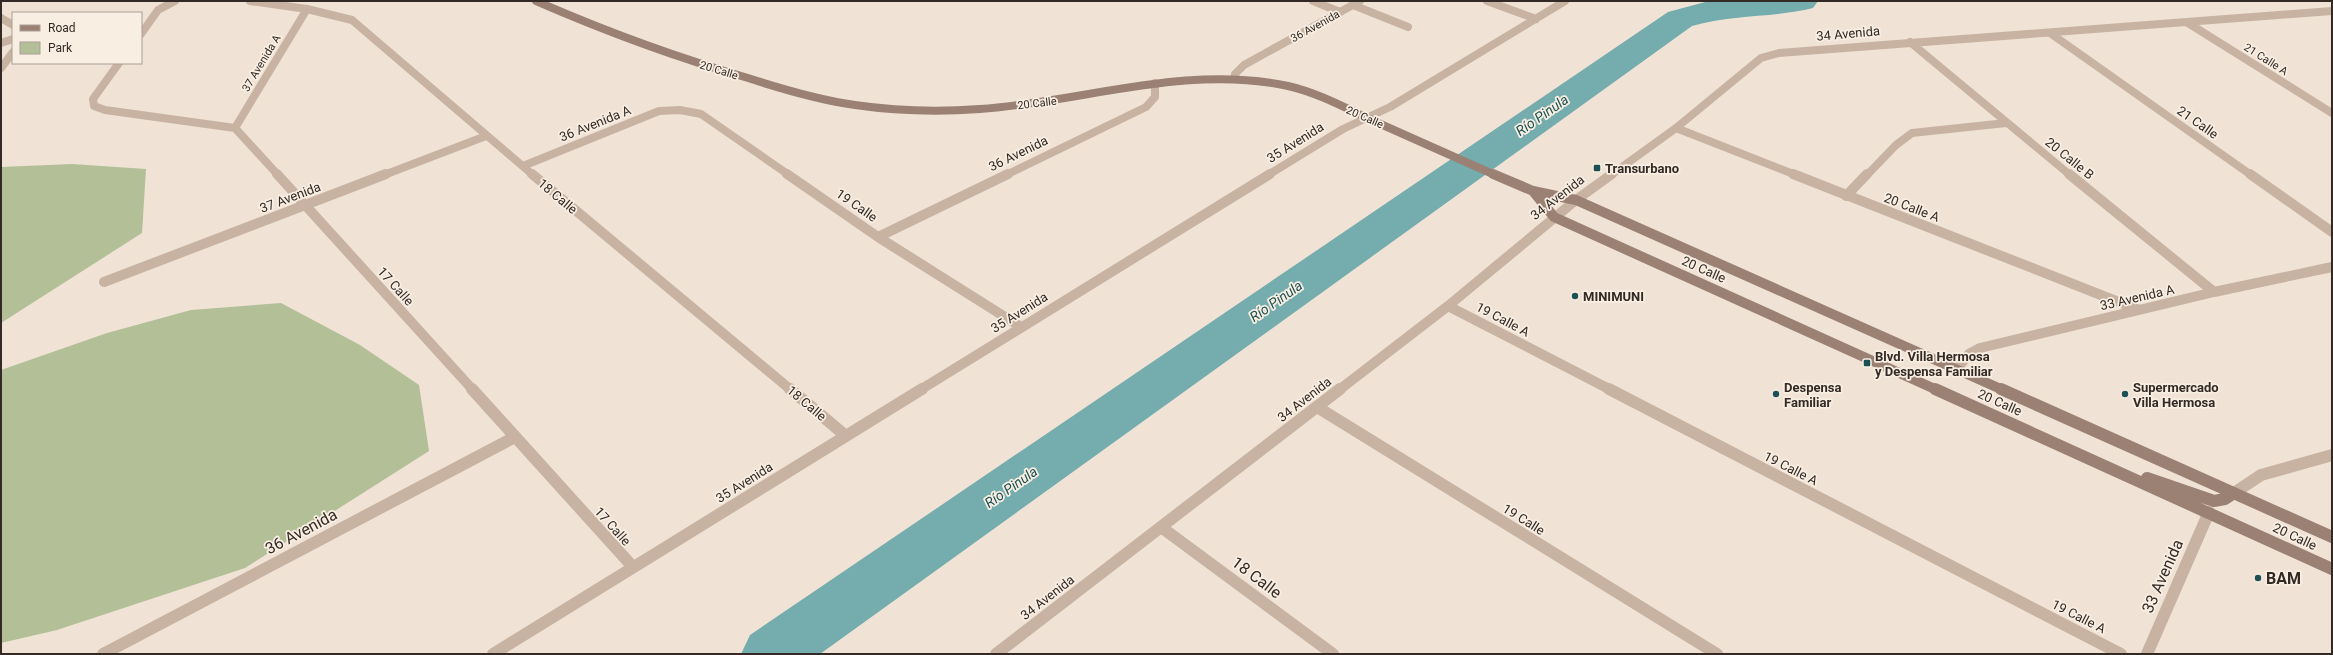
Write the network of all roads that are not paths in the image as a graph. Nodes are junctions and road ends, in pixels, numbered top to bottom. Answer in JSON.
{"nodes":[{"id":1,"x":176,"y":1,"type":"edge"},
{"id":2,"x":250,"y":1,"type":"edge"},
{"id":3,"x":536,"y":1,"type":"edge"},
{"id":4,"x":1313,"y":1,"type":"edge"},
{"id":5,"x":1487,"y":1,"type":"edge"},
{"id":6,"x":1565,"y":1,"type":"edge"},
{"id":7,"x":1356,"y":3,"type":"edge"},
{"id":8,"x":307,"y":9,"type":"junction"},
{"id":9,"x":2332,"y":11,"type":"edge"},
{"id":10,"x":1340,"y":12,"type":"junction"},
{"id":11,"x":2318,"y":13,"type":"junction"},
{"id":12,"x":1,"y":18,"type":"edge"},
{"id":13,"x":1536,"y":19,"type":"junction"},
{"id":14,"x":2332,"y":20,"type":"edge"},
{"id":15,"x":12,"y":24,"type":"edge"},
{"id":16,"x":2188,"y":24,"type":"junction"},
{"id":17,"x":1408,"y":27,"type":"dead end"},
{"id":18,"x":142,"y":33,"type":"edge"},
{"id":19,"x":2050,"y":33,"type":"junction"},
{"id":20,"x":12,"y":39,"type":"edge"},
{"id":21,"x":1910,"y":42,"type":"junction"},
{"id":22,"x":1,"y":43,"type":"edge"},
{"id":23,"x":12,"y":53,"type":"edge"},
{"id":24,"x":118,"y":64,"type":"edge"},
{"id":25,"x":1,"y":68,"type":"edge"},
{"id":26,"x":1234,"y":79,"type":"junction"},
{"id":27,"x":1155,"y":83,"type":"junction"},
{"id":28,"x":678,"y":109,"type":"joint"},
{"id":29,"x":2332,"y":113,"type":"edge"},
{"id":30,"x":1367,"y":118,"type":"junction"},
{"id":31,"x":2006,"y":123,"type":"junction"},
{"id":32,"x":235,"y":128,"type":"junction"},
{"id":33,"x":1676,"y":128,"type":"junction"},
{"id":34,"x":486,"y":136,"type":"junction"},
{"id":35,"x":523,"y":166,"type":"junction"},
{"id":36,"x":1533,"y":191,"type":"junction"},
{"id":37,"x":1846,"y":196,"type":"junction"},
{"id":38,"x":1576,"y":200,"type":"junction"},
{"id":39,"x":305,"y":205,"type":"junction"},
{"id":40,"x":1554,"y":217,"type":"junction"},
{"id":41,"x":2332,"y":232,"type":"edge"},
{"id":42,"x":878,"y":237,"type":"junction"},
{"id":43,"x":2332,"y":267,"type":"edge"},
{"id":44,"x":104,"y":282,"type":"dead end"},
{"id":45,"x":2214,"y":292,"type":"junction"},
{"id":46,"x":1448,"y":306,"type":"junction"},
{"id":47,"x":2138,"y":310,"type":"junction"},
{"id":48,"x":1021,"y":327,"type":"junction"},
{"id":49,"x":1956,"y":369,"type":"junction"},
{"id":50,"x":1317,"y":407,"type":"junction"},
{"id":51,"x":846,"y":436,"type":"junction"},
{"id":52,"x":514,"y":437,"type":"junction"},
{"id":53,"x":2332,"y":455,"type":"edge"},
{"id":54,"x":2092,"y":459,"type":"junction"},
{"id":55,"x":2234,"y":493,"type":"junction"},
{"id":56,"x":2209,"y":512,"type":"junction"},
{"id":57,"x":1161,"y":527,"type":"junction"},
{"id":58,"x":2332,"y":537,"type":"edge"},
{"id":59,"x":633,"y":567,"type":"junction"},
{"id":60,"x":2332,"y":569,"type":"edge"},
{"id":61,"x":103,"y":654,"type":"edge"},
{"id":62,"x":493,"y":654,"type":"edge"},
{"id":63,"x":996,"y":654,"type":"edge"},
{"id":64,"x":1333,"y":654,"type":"edge"},
{"id":65,"x":1717,"y":654,"type":"edge"},
{"id":66,"x":2121,"y":654,"type":"edge"},
{"id":67,"x":2147,"y":654,"type":"edge"}],
"edges":[{"from":1,"to":18,"type":"street"},
{"from":2,"to":8,"type":"street","name":"18 Calle"},
{"from":3,"to":27,"type":"main road","name":"20 Calle"},
{"from":4,"to":10,"type":"street"},
{"from":5,"to":13,"type":"street"},
{"from":6,"to":13,"type":"street","name":"35 Avenida"},
{"from":7,"to":10,"type":"street","name":"36 Avenida"},
{"from":7,"to":17,"type":"street"},
{"from":8,"to":32,"type":"street","name":"37 Avenida A"},
{"from":8,"to":34,"type":"street","name":"18 Calle"},
{"from":9,"to":11,"type":"street","name":"34 Avenida"},
{"from":10,"to":26,"type":"street","name":"36 Avenida"},
{"from":11,"to":14,"type":"street"},
{"from":11,"to":16,"type":"street","name":"34 Avenida"},
{"from":12,"to":15,"type":"street"},
{"from":13,"to":30,"type":"street","name":"35 Avenida"},
{"from":16,"to":19,"type":"street","name":"34 Avenida"},
{"from":16,"to":29,"type":"street","name":"21 Calle A"},
{"from":19,"to":21,"type":"street","name":"34 Avenida"},
{"from":19,"to":41,"type":"street","name":"21 Calle"},
{"from":20,"to":22,"type":"street"},
{"from":21,"to":31,"type":"street","name":"20 Calle B"},
{"from":21,"to":33,"type":"street","name":"34 Avenida"},
{"from":23,"to":25,"type":"street"},
{"from":24,"to":32,"type":"street"},
{"from":26,"to":27,"type":"main road","name":"20 Calle"},
{"from":26,"to":30,"type":"main road","name":"20 Calle"},
{"from":27,"to":42,"type":"street","name":"36 Avenida"},
{"from":28,"to":35,"type":"street","name":"36 Avenida A"},
{"from":28,"to":42,"type":"street","name":"19 Calle"},
{"from":30,"to":36,"type":"main road","name":"20 Calle"},
{"from":30,"to":48,"type":"street","name":"35 Avenida"},
{"from":31,"to":37,"type":"street"},
{"from":31,"to":45,"type":"street","name":"20 Calle B"},
{"from":32,"to":39,"type":"street","name":"17 Calle"},
{"from":33,"to":37,"type":"street","name":"20 Calle A"},
{"from":33,"to":38,"type":"street","name":"34 Avenida"},
{"from":34,"to":35,"type":"street","name":"18 Calle"},
{"from":34,"to":39,"type":"street","name":"37 Avenida"},
{"from":35,"to":51,"type":"street","name":"18 Calle"},
{"from":36,"to":38,"type":"main road","name":"20 Calle"},
{"from":36,"to":40,"type":"main road","name":"20 Calle"},
{"from":37,"to":47,"type":"street","name":"20 Calle A"},
{"from":38,"to":40,"type":"street","name":"34 Avenida"},
{"from":38,"to":49,"type":"main road","name":"20 Calle"},
{"from":39,"to":44,"type":"street","name":"37 Avenida"},
{"from":39,"to":52,"type":"street","name":"17 Calle"},
{"from":40,"to":46,"type":"street","name":"34 Avenida"},
{"from":40,"to":54,"type":"main road","name":"20 Calle"},
{"from":42,"to":48,"type":"street","name":"19 Calle"},
{"from":43,"to":45,"type":"street","name":"33 Avenida A"},
{"from":45,"to":47,"type":"street","name":"33 Avenida A"},
{"from":46,"to":50,"type":"street","name":"34 Avenida"},
{"from":46,"to":66,"type":"street","name":"19 Calle A"},
{"from":47,"to":49,"type":"street","name":"33 Avenida A"},
{"from":48,"to":51,"type":"street","name":"35 Avenida"},
{"from":49,"to":55,"type":"main road","name":"20 Calle"},
{"from":50,"to":57,"type":"street","name":"34 Avenida"},
{"from":50,"to":65,"type":"street","name":"19 Calle"},
{"from":51,"to":59,"type":"street","name":"35 Avenida"},
{"from":52,"to":59,"type":"street","name":"17 Calle"},
{"from":52,"to":61,"type":"street","name":"36 Avenida"},
{"from":53,"to":55,"type":"street"},
{"from":54,"to":55,"type":"main road"},
{"from":54,"to":56,"type":"main road","name":"20 Calle"},
{"from":55,"to":58,"type":"main road","name":"20 Calle"},
{"from":56,"to":60,"type":"main road","name":"20 Calle"},
{"from":56,"to":67,"type":"street","name":"33 Avenida"},
{"from":57,"to":63,"type":"street","name":"34 Avenida"},
{"from":57,"to":64,"type":"street","name":"18 Calle"},
{"from":59,"to":62,"type":"street","name":"35 Avenida"}]}
